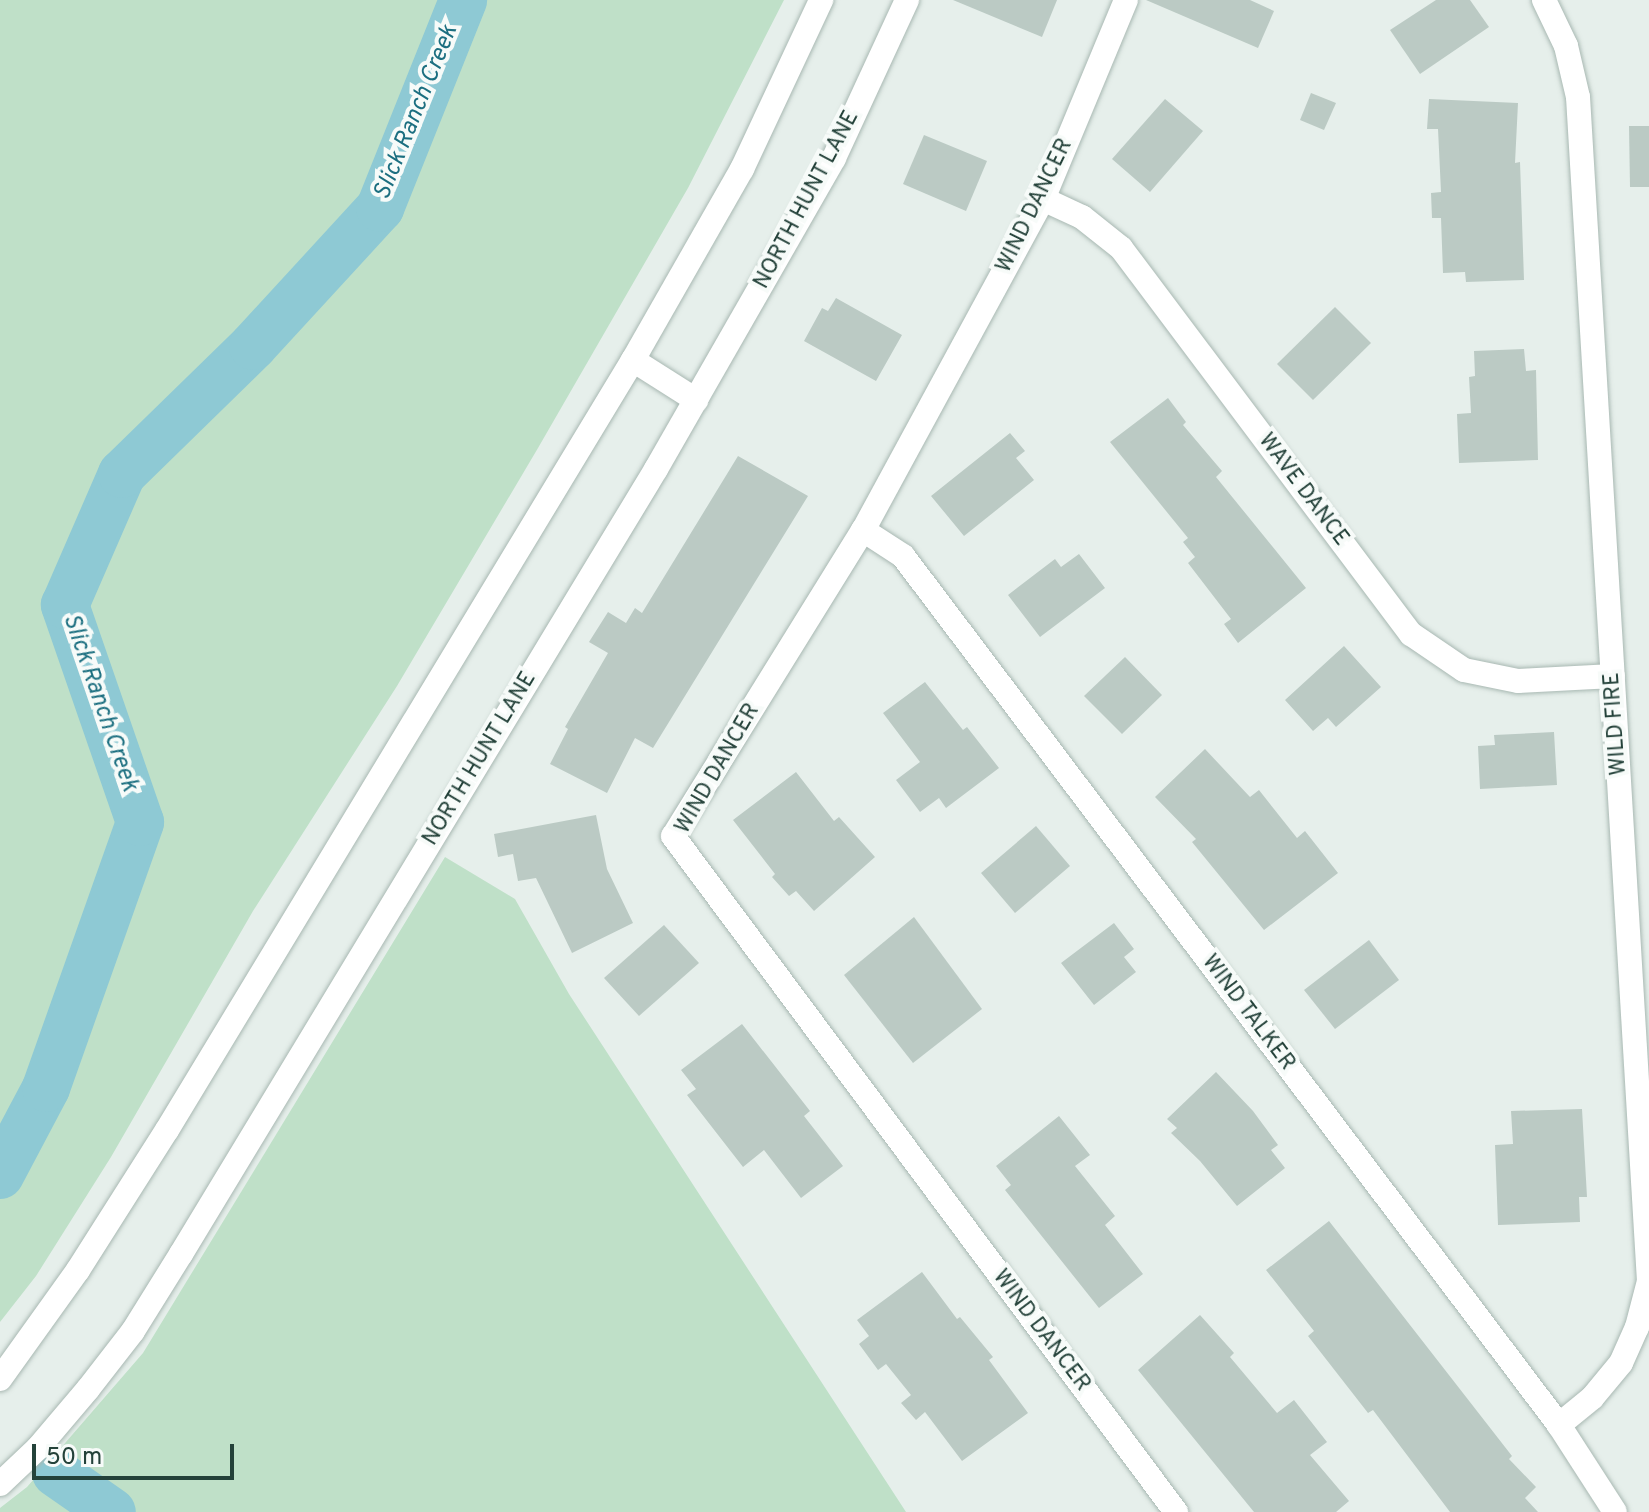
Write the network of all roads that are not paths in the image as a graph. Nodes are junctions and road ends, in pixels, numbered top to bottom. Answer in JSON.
{"nodes":[{"id":1,"x":821,"y":0,"type":"edge"},
{"id":2,"x":907,"y":0,"type":"edge"},
{"id":3,"x":1126,"y":0,"type":"edge"},
{"id":4,"x":1544,"y":0,"type":"edge"},
{"id":5,"x":1043,"y":199,"type":"junction"},
{"id":6,"x":633,"y":360,"type":"junction"},
{"id":7,"x":696,"y":400,"type":"junction"},
{"id":8,"x":863,"y":530,"type":"junction"},
{"id":9,"x":1613,"y":676,"type":"junction"},
{"id":10,"x":0,"y":1379,"type":"edge"},
{"id":11,"x":1559,"y":1425,"type":"junction"},
{"id":12,"x":0,"y":1484,"type":"edge"},
{"id":13,"x":1176,"y":1512,"type":"edge"},
{"id":14,"x":1615,"y":1512,"type":"edge"}],
"edges":[{"from":1,"to":6,"type":"street"},
{"from":2,"to":7,"type":"street","name":"NORTH HUNT LANE"},
{"from":3,"to":5,"type":"street","name":"WIND DANCER"},
{"from":4,"to":9,"type":"street","name":"WILD FIRE"},
{"from":5,"to":8,"type":"street","name":"WIND DANCER"},
{"from":5,"to":9,"type":"street","name":"WAVE DANCE"},
{"from":6,"to":7,"type":"street"},
{"from":6,"to":10,"type":"street"},
{"from":7,"to":12,"type":"street","name":"NORTH HUNT LANE"},
{"from":8,"to":11,"type":"street","name":"WIND TALKER"},
{"from":8,"to":13,"type":"street","name":"WIND DANCER"},
{"from":9,"to":11,"type":"street","name":"WILD FIRE"},
{"from":11,"to":14,"type":"street","name":"WIND TALKER"}]}
